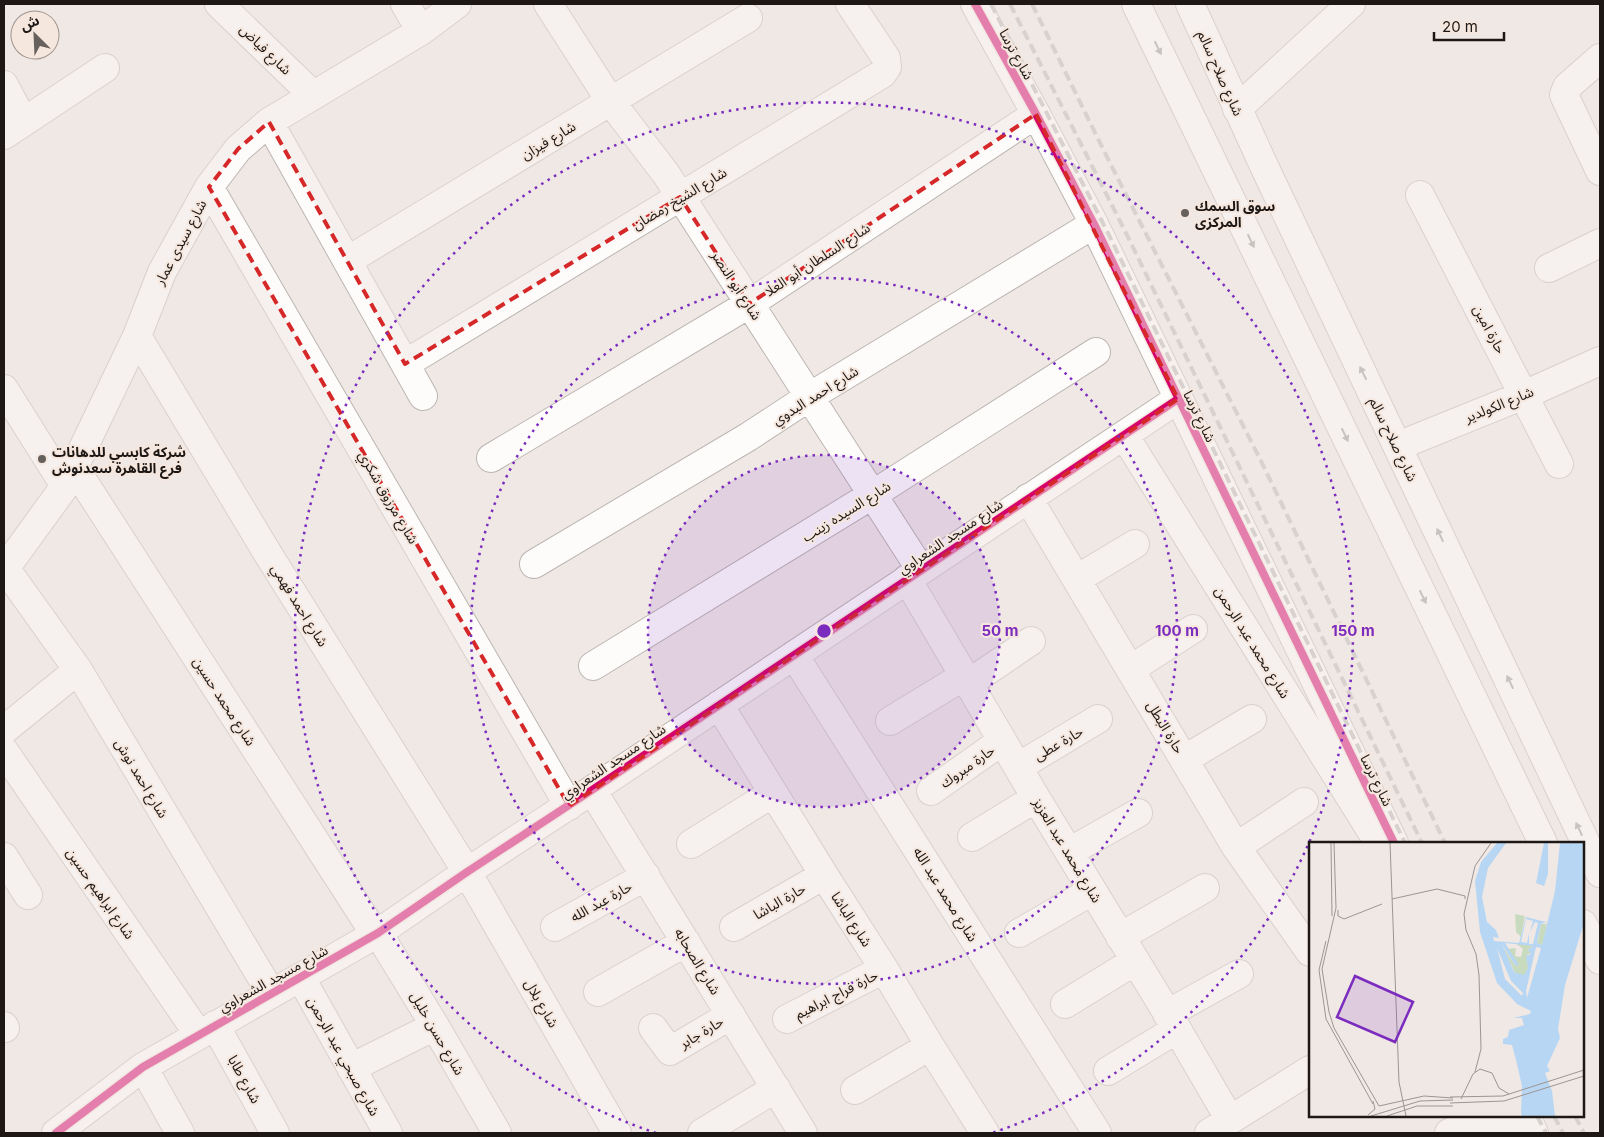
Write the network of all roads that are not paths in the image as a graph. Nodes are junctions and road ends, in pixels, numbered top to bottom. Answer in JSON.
{"nodes":[{"id":1,"x":219,"y":4,"type":"edge"},
{"id":2,"x":405,"y":4,"type":"edge"},
{"id":3,"x":457,"y":4,"type":"edge"},
{"id":4,"x":548,"y":4,"type":"edge"},
{"id":5,"x":850,"y":4,"type":"edge"},
{"id":6,"x":975,"y":4,"type":"edge"},
{"id":7,"x":1136,"y":4,"type":"edge"},
{"id":8,"x":1351,"y":4,"type":"edge"},
{"id":9,"x":1196,"y":7,"type":"edge"},
{"id":10,"x":748,"y":18,"type":"dead end"},
{"id":11,"x":421,"y":31,"type":"junction"},
{"id":12,"x":1600,"y":58,"type":"edge"},
{"id":13,"x":105,"y":68,"type":"dead end"},
{"id":14,"x":4,"y":85,"type":"edge"},
{"id":15,"x":313,"y":95,"type":"junction"},
{"id":16,"x":611,"y":102,"type":"junction"},
{"id":17,"x":1237,"y":109,"type":"junction"},
{"id":18,"x":1036,"y":114,"type":"junction"},
{"id":19,"x":269,"y":122,"type":"junction"},
{"id":20,"x":13,"y":128,"type":"edge"},
{"id":21,"x":1260,"y":158,"type":"junction"},
{"id":22,"x":1600,"y":171,"type":"edge"},
{"id":23,"x":1220,"y":177,"type":"junction"},
{"id":24,"x":209,"y":187,"type":"junction"},
{"id":25,"x":1420,"y":195,"type":"dead end"},
{"id":26,"x":680,"y":197,"type":"junction"},
{"id":27,"x":1094,"y":224,"type":"junction"},
{"id":28,"x":1600,"y":243,"type":"edge"},
{"id":29,"x":347,"y":261,"type":"junction"},
{"id":30,"x":1550,"y":268,"type":"dead end"},
{"id":31,"x":749,"y":304,"type":"junction"},
{"id":32,"x":137,"y":336,"type":"junction"},
{"id":33,"x":1096,"y":352,"type":"dead end"},
{"id":34,"x":1600,"y":361,"type":"edge"},
{"id":35,"x":405,"y":364,"type":"junction"},
{"id":36,"x":5,"y":395,"type":"edge"},
{"id":37,"x":1524,"y":395,"type":"junction"},
{"id":38,"x":423,"y":396,"type":"dead end"},
{"id":39,"x":809,"y":397,"type":"junction"},
{"id":40,"x":1178,"y":398,"type":"junction"},
{"id":41,"x":1124,"y":434,"type":"junction"},
{"id":42,"x":1398,"y":446,"type":"junction"},
{"id":43,"x":491,"y":458,"type":"dead end"},
{"id":44,"x":1559,"y":464,"type":"dead end"},
{"id":45,"x":70,"y":477,"type":"junction"},
{"id":46,"x":872,"y":496,"type":"junction"},
{"id":47,"x":1028,"y":498,"type":"junction"},
{"id":48,"x":1134,"y":544,"type":"dead end"},
{"id":49,"x":534,"y":564,"type":"dead end"},
{"id":50,"x":4,"y":569,"type":"edge"},
{"id":51,"x":914,"y":574,"type":"junction"},
{"id":52,"x":1077,"y":579,"type":"junction"},
{"id":53,"x":1193,"y":629,"type":"dead end"},
{"id":54,"x":1031,"y":641,"type":"dead end"},
{"id":55,"x":794,"y":655,"type":"junction"},
{"id":56,"x":593,"y":666,"type":"dead end"},
{"id":57,"x":1130,"y":668,"type":"junction"},
{"id":58,"x":78,"y":670,"type":"junction"},
{"id":59,"x":967,"y":680,"type":"junction"},
{"id":60,"x":719,"y":705,"type":"junction"},
{"id":61,"x":1098,"y":719,"type":"dead end"},
{"id":62,"x":1252,"y":719,"type":"dead end"},
{"id":63,"x":890,"y":721,"type":"dead end"},
{"id":64,"x":4,"y":730,"type":"edge"},
{"id":65,"x":1002,"y":740,"type":"junction"},
{"id":66,"x":4,"y":751,"type":"edge"},
{"id":67,"x":1185,"y":759,"type":"junction"},
{"id":68,"x":1018,"y":767,"type":"junction"},
{"id":69,"x":592,"y":790,"type":"junction"},
{"id":70,"x":931,"y":791,"type":"dead end"},
{"id":71,"x":773,"y":793,"type":"junction"},
{"id":72,"x":1036,"y":798,"type":"junction"},
{"id":73,"x":1304,"y":802,"type":"dead end"},
{"id":74,"x":568,"y":806,"type":"junction"},
{"id":75,"x":1138,"y":813,"type":"dead end"},
{"id":76,"x":972,"y":837,"type":"dead end"},
{"id":77,"x":1386,"y":842,"type":"edge"},
{"id":78,"x":1394,"y":842,"type":"edge"},
{"id":79,"x":1543,"y":842,"type":"edge"},
{"id":80,"x":691,"y":844,"type":"dead end"},
{"id":81,"x":1236,"y":847,"type":"junction"},
{"id":82,"x":1069,"y":852,"type":"junction"},
{"id":83,"x":4,"y":857,"type":"edge"},
{"id":84,"x":467,"y":872,"type":"junction"},
{"id":85,"x":1600,"y":873,"type":"edge"},
{"id":86,"x":824,"y":875,"type":"junction"},
{"id":87,"x":646,"y":876,"type":"junction"},
{"id":88,"x":1205,"y":888,"type":"dead end"},
{"id":89,"x":1092,"y":891,"type":"junction"},
{"id":90,"x":28,"y":895,"type":"dead end"},
{"id":91,"x":1584,"y":926,"type":"edge"},
{"id":92,"x":555,"y":927,"type":"dead end"},
{"id":93,"x":734,"y":927,"type":"dead end"},
{"id":94,"x":1019,"y":933,"type":"dead end"},
{"id":95,"x":377,"y":934,"type":"junction"},
{"id":96,"x":1120,"y":937,"type":"junction"},
{"id":97,"x":1307,"y":939,"type":"edge"},
{"id":98,"x":686,"y":942,"type":"junction"},
{"id":99,"x":1600,"y":960,"type":"edge"},
{"id":100,"x":1135,"y":961,"type":"junction"},
{"id":101,"x":884,"y":969,"type":"junction"},
{"id":102,"x":1239,"y":974,"type":"dead end"},
{"id":103,"x":301,"y":978,"type":"junction"},
{"id":104,"x":598,"y":992,"type":"dead end"},
{"id":105,"x":271,"y":993,"type":"junction"},
{"id":106,"x":1065,"y":1004,"type":"dead end"},
{"id":107,"x":731,"y":1015,"type":"junction"},
{"id":108,"x":787,"y":1019,"type":"dead end"},
{"id":109,"x":1172,"y":1021,"type":"junction"},
{"id":110,"x":435,"y":1026,"type":"junction"},
{"id":111,"x":653,"y":1028,"type":"dead end"},
{"id":112,"x":207,"y":1030,"type":"junction"},
{"id":113,"x":930,"y":1046,"type":"junction"},
{"id":114,"x":143,"y":1067,"type":"junction"},
{"id":115,"x":351,"y":1068,"type":"junction"},
{"id":116,"x":1108,"y":1071,"type":"dead end"},
{"id":117,"x":1309,"y":1071,"type":"edge"},
{"id":118,"x":776,"y":1088,"type":"junction"},
{"id":119,"x":855,"y":1090,"type":"dead end"},
{"id":120,"x":1220,"y":1127,"type":"edge"},
{"id":121,"x":1531,"y":1127,"type":"edge"},
{"id":122,"x":493,"y":1132,"type":"edge"},
{"id":123,"x":56,"y":1133,"type":"edge"},
{"id":124,"x":180,"y":1133,"type":"edge"},
{"id":125,"x":275,"y":1133,"type":"edge"},
{"id":126,"x":388,"y":1133,"type":"edge"},
{"id":127,"x":617,"y":1133,"type":"edge"},
{"id":128,"x":702,"y":1133,"type":"edge"},
{"id":129,"x":803,"y":1133,"type":"edge"},
{"id":130,"x":985,"y":1133,"type":"edge"},
{"id":131,"x":1097,"y":1133,"type":"edge"},
{"id":132,"x":1449,"y":1133,"type":"edge"}],
"edges":[{"from":1,"to":15,"type":"main road","name":"شارع فياض"},
{"from":2,"to":11,"type":"main road"},
{"from":3,"to":11,"type":"main road","name":"شارع سيدى عمار"},
{"from":4,"to":16,"type":"main road","name":"شارع أبو النصر"},
{"from":5,"to":26,"type":"main road","name":"شارع الشيخ رمضان"},
{"from":6,"to":18,"type":"main road","name":"شارع ترسا"},
{"from":7,"to":23,"type":"main road","one_way":true},
{"from":8,"to":17,"type":"main road"},
{"from":9,"to":17,"type":"main road","name":"شارع صلاح سالم"},
{"from":10,"to":16,"type":"main road","name":"شارع فيزان"},
{"from":11,"to":15,"type":"main road","name":"شارع سيدى عمار"},
{"from":12,"to":22,"type":"main road"},
{"from":13,"to":20,"type":"main road"},
{"from":14,"to":20,"type":"main road"},
{"from":15,"to":19,"type":"main road","name":"شارع سيدى عمار"},
{"from":16,"to":26,"type":"main road","name":"شارع أبو النصر"},
{"from":16,"to":29,"type":"main road","name":"شارع فيزان"},
{"from":17,"to":21,"type":"main road","name":"شارع صلاح سالم"},
{"from":18,"to":27,"type":"main road","name":"شارع ترسا"},
{"from":18,"to":31,"type":"main road","name":"شارع السلطان أبو العلا"},
{"from":19,"to":24,"type":"main road","name":"شارع سيدى عمار"},
{"from":19,"to":29,"type":"main road"},
{"from":21,"to":23,"type":"main road"},
{"from":42,"to":21,"type":"main road","name":"شارع صلاح سالم","one_way":true},
{"from":23,"to":79,"type":"main road","one_way":true},
{"from":24,"to":32,"type":"main road","name":"شارع سيدى عمار"},
{"from":24,"to":74,"type":"main road","name":"شارع مرزوق شكري"},
{"from":25,"to":37,"type":"main road","name":"حارة امين"},
{"from":26,"to":31,"type":"main road","name":"شارع أبو النصر"},
{"from":26,"to":35,"type":"main road","name":"شارع الشيخ رمضان"},
{"from":27,"to":39,"type":"main road","name":"شارع احمد البدوي"},
{"from":27,"to":40,"type":"main road","name":"شارع ترسا"},
{"from":28,"to":30,"type":"main road"},
{"from":29,"to":35,"type":"main road"},
{"from":31,"to":39,"type":"main road","name":"شارع أبو النصر"},
{"from":31,"to":43,"type":"main road","name":"شارع السلطان أبو العلا"},
{"from":32,"to":45,"type":"main road","name":"شارع سيدى عمار"},
{"from":32,"to":84,"type":"main road","name":"شارع احمد فهمي"},
{"from":33,"to":46,"type":"main road","name":"شارع السيده زينب"},
{"from":34,"to":37,"type":"main road","name":"شارع الكولدير"},
{"from":35,"to":38,"type":"main road"},
{"from":36,"to":45,"type":"main road","name":"شارع محمد حسين"},
{"from":37,"to":42,"type":"main road","name":"شارع الكولدير"},
{"from":37,"to":44,"type":"main road","name":"حارة امين"},
{"from":39,"to":46,"type":"main road","name":"شارع أبو النصر"},
{"from":39,"to":49,"type":"main road","name":"شارع احمد البدوي"},
{"from":40,"to":41,"type":"main road","name":"شارع مسجد الشعراوي"},
{"from":40,"to":78,"type":"main road","name":"شارع ترسا"},
{"from":41,"to":47,"type":"main road","name":"شارع مسجد الشعراوي"},
{"from":41,"to":77,"type":"main road","name":"شارع محمد عبد الرحمن"},
{"from":85,"to":42,"type":"main road","name":"شارع صلاح سالم","one_way":true},
{"from":45,"to":50,"type":"main road","name":"شارع سيدى عمار"},
{"from":45,"to":95,"type":"main road","name":"شارع محمد حسين"},
{"from":46,"to":51,"type":"main road","name":"شارع أبو النصر"},
{"from":46,"to":56,"type":"main road","name":"شارع السيده زينب"},
{"from":47,"to":51,"type":"main road","name":"شارع مسجد الشعراوي"},
{"from":47,"to":52,"type":"main road","name":"حارة البطل"},
{"from":48,"to":52,"type":"main road"},
{"from":50,"to":58,"type":"main road","name":"شارع احمد نوش"},
{"from":51,"to":55,"type":"main road","name":"شارع مسجد الشعراوي"},
{"from":51,"to":59,"type":"main road","name":"شارع محمد عبد العزيز"},
{"from":52,"to":57,"type":"main road","name":"حارة البطل"},
{"from":53,"to":57,"type":"main road"},
{"from":54,"to":59,"type":"main road"},
{"from":55,"to":60,"type":"main road","name":"شارع مسجد الشعراوي"},
{"from":55,"to":131,"type":"main road","name":"شارع محمد عبد الله"},
{"from":57,"to":67,"type":"main road","name":"حارة البطل"},
{"from":58,"to":64,"type":"main road"},
{"from":58,"to":105,"type":"main road","name":"شارع احمد نوش"},
{"from":59,"to":63,"type":"main road"},
{"from":59,"to":65,"type":"main road","name":"شارع محمد عبد العزيز"},
{"from":60,"to":69,"type":"main road","name":"شارع مسجد الشعراوي"},
{"from":60,"to":71,"type":"main road","name":"شارع الباشا"},
{"from":61,"to":68,"type":"main road","name":"حارة عطى"},
{"from":62,"to":67,"type":"main road"},
{"from":65,"to":68,"type":"main road","name":"شارع محمد عبد العزيز"},
{"from":65,"to":70,"type":"main road","name":"حارة مبروك"},
{"from":66,"to":112,"type":"main road","name":"شارع ابراهيم حسين"},
{"from":67,"to":81,"type":"main road","name":"حارة البطل"},
{"from":68,"to":72,"type":"main road","name":"شارع محمد عبد العزيز"},
{"from":69,"to":74,"type":"main road","name":"شارع مسجد الشعراوي"},
{"from":69,"to":87,"type":"main road","name":"شارع الصحابه"},
{"from":71,"to":80,"type":"main road"},
{"from":71,"to":86,"type":"main road","name":"شارع الباشا"},
{"from":72,"to":76,"type":"main road"},
{"from":72,"to":82,"type":"main road","name":"شارع محمد عبد العزيز"},
{"from":73,"to":81,"type":"main road"},
{"from":74,"to":84,"type":"main road","name":"شارع مسجد الشعراوي"},
{"from":75,"to":82,"type":"main road"},
{"from":81,"to":97,"type":"main road","name":"حارة البطل"},
{"from":82,"to":89,"type":"main road","name":"شارع محمد عبد العزيز"},
{"from":83,"to":90,"type":"main road"},
{"from":84,"to":95,"type":"main road","name":"شارع مسجد الشعراوي"},
{"from":84,"to":127,"type":"main road","name":"شارع بلال"},
{"from":86,"to":93,"type":"main road","name":"حارة الباشا"},
{"from":86,"to":101,"type":"main road","name":"شارع الباشا"},
{"from":87,"to":92,"type":"main road","name":"حارة عبد الله"},
{"from":87,"to":98,"type":"main road","name":"شارع الصحابه"},
{"from":88,"to":96,"type":"main road"},
{"from":89,"to":94,"type":"main road"},
{"from":89,"to":96,"type":"main road","name":"شارع محمد عبد العزيز"},
{"from":91,"to":99,"type":"main road"},
{"from":95,"to":103,"type":"main road","name":"شارع مسجد الشعراوي"},
{"from":95,"to":110,"type":"main road","name":"شارع حسن خليل"},
{"from":96,"to":100,"type":"main road","name":"شارع محمد عبد العزيز"},
{"from":98,"to":104,"type":"main road"},
{"from":98,"to":107,"type":"main road","name":"شارع الصحابه"},
{"from":100,"to":106,"type":"main road"},
{"from":100,"to":109,"type":"main road","name":"شارع محمد عبد العزيز"},
{"from":101,"to":108,"type":"main road","name":"حارة فراج ابراهيم"},
{"from":101,"to":113,"type":"main road","name":"شارع الباشا"},
{"from":102,"to":109,"type":"main road"},
{"from":103,"to":105,"type":"main road","name":"شارع مسجد الشعراوي"},
{"from":103,"to":115,"type":"main road","name":"شارع صبحي عبد الرحمن"},
{"from":105,"to":112,"type":"main road","name":"شارع مسجد الشعراوي"},
{"from":107,"to":111,"type":"main road","name":"حارة جابر"},
{"from":107,"to":118,"type":"main road","name":"شارع الصحابه"},
{"from":109,"to":116,"type":"main road"},
{"from":109,"to":120,"type":"main road","name":"شارع محمد عبد العزيز"},
{"from":110,"to":115,"type":"main road"},
{"from":110,"to":122,"type":"main road","name":"شارع حسن خليل"},
{"from":112,"to":114,"type":"main road","name":"شارع مسجد الشعراوي"},
{"from":112,"to":125,"type":"main road","name":"شارع طابا"},
{"from":113,"to":119,"type":"main road"},
{"from":113,"to":130,"type":"main road","name":"شارع الباشا"},
{"from":114,"to":123,"type":"main road","name":"شارع مسجد الشعراوي"},
{"from":114,"to":124,"type":"main road"},
{"from":115,"to":126,"type":"main road","name":"شارع صبحي عبد الرحمن"},
{"from":117,"to":120,"type":"main road"},
{"from":118,"to":128,"type":"main road"},
{"from":118,"to":129,"type":"main road","name":"شارع الصحابه"},
{"from":121,"to":132,"type":"main road"}]}
